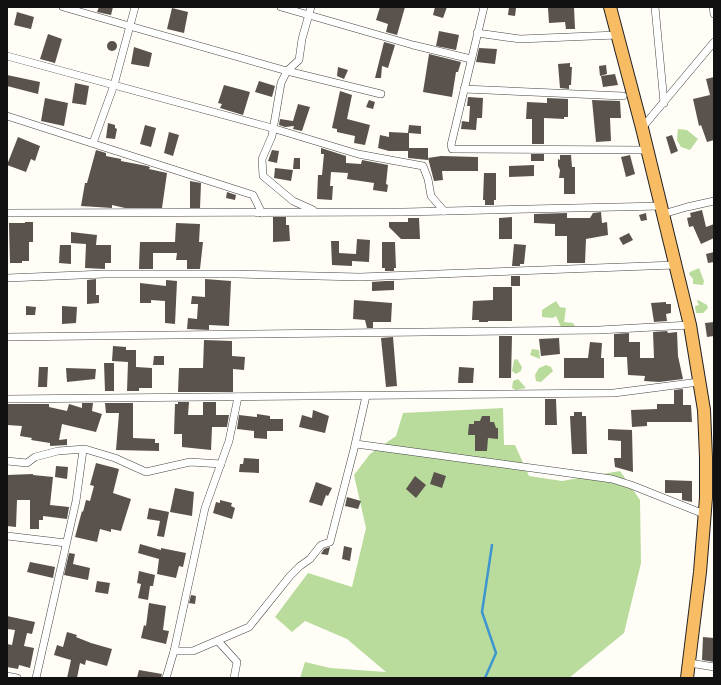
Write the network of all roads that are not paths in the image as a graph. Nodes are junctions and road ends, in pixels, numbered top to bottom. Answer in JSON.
{"nodes":[{"id":1,"x":63,"y":7,"type":"edge"},
{"id":2,"x":135,"y":7,"type":"edge"},
{"id":3,"x":280,"y":7,"type":"edge"},
{"id":4,"x":311,"y":7,"type":"edge"},
{"id":5,"x":484,"y":7,"type":"edge"},
{"id":6,"x":610,"y":7,"type":"edge"},
{"id":7,"x":655,"y":7,"type":"edge"},
{"id":8,"x":713,"y":7,"type":"edge"},
{"id":9,"x":714,"y":14,"type":"edge"},
{"id":10,"x":308,"y":15,"type":"junction"},
{"id":11,"x":129,"y":26,"type":"junction"},
{"id":12,"x":477,"y":33,"type":"junction"},
{"id":13,"x":618,"y":35,"type":"junction"},
{"id":14,"x":714,"y":42,"type":"edge"},
{"id":15,"x":7,"y":56,"type":"edge"},
{"id":16,"x":471,"y":59,"type":"junction"},
{"id":17,"x":287,"y":71,"type":"junction"},
{"id":18,"x":114,"y":85,"type":"junction"},
{"id":19,"x":464,"y":89,"type":"junction"},
{"id":20,"x":380,"y":94,"type":"dead end"},
{"id":21,"x":623,"y":96,"type":"dead end"},
{"id":22,"x":664,"y":103,"type":"junction"},
{"id":23,"x":7,"y":116,"type":"edge"},
{"id":24,"x":272,"y":128,"type":"junction"},
{"id":25,"x":642,"y":128,"type":"junction"},
{"id":26,"x":93,"y":143,"type":"junction"},
{"id":27,"x":647,"y":150,"type":"junction"},
{"id":28,"x":714,"y":201,"type":"edge"},
{"id":29,"x":662,"y":210,"type":"junction"},
{"id":30,"x":315,"y":211,"type":"junction"},
{"id":31,"x":444,"y":211,"type":"junction"},
{"id":32,"x":7,"y":213,"type":"edge"},
{"id":33,"x":262,"y":213,"type":"junction"},
{"id":34,"x":675,"y":265,"type":"junction"},
{"id":35,"x":7,"y":278,"type":"edge"},
{"id":36,"x":690,"y":325,"type":"junction"},
{"id":37,"x":7,"y":337,"type":"edge"},
{"id":38,"x":699,"y":382,"type":"junction"},
{"id":39,"x":366,"y":396,"type":"junction"},
{"id":40,"x":238,"y":398,"type":"junction"},
{"id":41,"x":7,"y":399,"type":"edge"},
{"id":42,"x":710,"y":441,"type":"edge"},
{"id":43,"x":356,"y":444,"type":"junction"},
{"id":44,"x":83,"y":450,"type":"junction"},
{"id":45,"x":7,"y":462,"type":"edge"},
{"id":46,"x":221,"y":464,"type":"junction"},
{"id":47,"x":704,"y":514,"type":"junction"},
{"id":48,"x":7,"y":536,"type":"edge"},
{"id":49,"x":66,"y":544,"type":"junction"},
{"id":50,"x":218,"y":641,"type":"junction"},
{"id":51,"x":174,"y":651,"type":"junction"},
{"id":52,"x":690,"y":663,"type":"junction"},
{"id":53,"x":714,"y":667,"type":"edge"},
{"id":54,"x":7,"y":676,"type":"edge"},
{"id":55,"x":17,"y":678,"type":"edge"},
{"id":56,"x":36,"y":678,"type":"edge"},
{"id":57,"x":166,"y":678,"type":"edge"},
{"id":58,"x":234,"y":678,"type":"edge"},
{"id":59,"x":687,"y":678,"type":"edge"}],
"edges":[{"from":1,"to":11,"type":"street"},
{"from":2,"to":11,"type":"street"},
{"from":3,"to":10,"type":"street"},
{"from":4,"to":10,"type":"street"},
{"from":5,"to":12,"type":"street"},
{"from":6,"to":13,"type":"highway"},
{"from":7,"to":22,"type":"street"},
{"from":8,"to":9,"type":"street"},
{"from":10,"to":16,"type":"street"},
{"from":10,"to":17,"type":"street"},
{"from":11,"to":17,"type":"street"},
{"from":11,"to":18,"type":"street"},
{"from":12,"to":13,"type":"street"},
{"from":12,"to":16,"type":"street"},
{"from":13,"to":25,"type":"highway"},
{"from":14,"to":22,"type":"street"},
{"from":15,"to":18,"type":"street"},
{"from":16,"to":19,"type":"street"},
{"from":17,"to":20,"type":"street"},
{"from":17,"to":24,"type":"street"},
{"from":18,"to":24,"type":"street"},
{"from":18,"to":26,"type":"street"},
{"from":19,"to":21,"type":"street"},
{"from":19,"to":27,"type":"street"},
{"from":22,"to":25,"type":"street"},
{"from":23,"to":26,"type":"street"},
{"from":24,"to":30,"type":"street"},
{"from":24,"to":31,"type":"street"},
{"from":25,"to":27,"type":"highway"},
{"from":26,"to":33,"type":"street"},
{"from":27,"to":29,"type":"highway"},
{"from":28,"to":29,"type":"street"},
{"from":29,"to":31,"type":"street"},
{"from":29,"to":34,"type":"highway"},
{"from":30,"to":31,"type":"street"},
{"from":30,"to":33,"type":"street"},
{"from":32,"to":33,"type":"street"},
{"from":34,"to":35,"type":"street"},
{"from":34,"to":36,"type":"highway"},
{"from":36,"to":37,"type":"street"},
{"from":36,"to":38,"type":"highway"},
{"from":38,"to":39,"type":"street"},
{"from":38,"to":42,"type":"highway"},
{"from":39,"to":40,"type":"street"},
{"from":39,"to":43,"type":"street"},
{"from":40,"to":41,"type":"street"},
{"from":40,"to":46,"type":"street"},
{"from":42,"to":47,"type":"highway"},
{"from":43,"to":47,"type":"street"},
{"from":43,"to":50,"type":"street"},
{"from":44,"to":45,"type":"street"},
{"from":44,"to":46,"type":"street"},
{"from":44,"to":49,"type":"street"},
{"from":46,"to":51,"type":"street"},
{"from":47,"to":52,"type":"highway"},
{"from":48,"to":49,"type":"street"},
{"from":49,"to":56,"type":"street"},
{"from":50,"to":51,"type":"street"},
{"from":50,"to":58,"type":"street"},
{"from":51,"to":57,"type":"street"},
{"from":52,"to":53,"type":"street"},
{"from":52,"to":59,"type":"highway"},
{"from":54,"to":55,"type":"street"}]}
